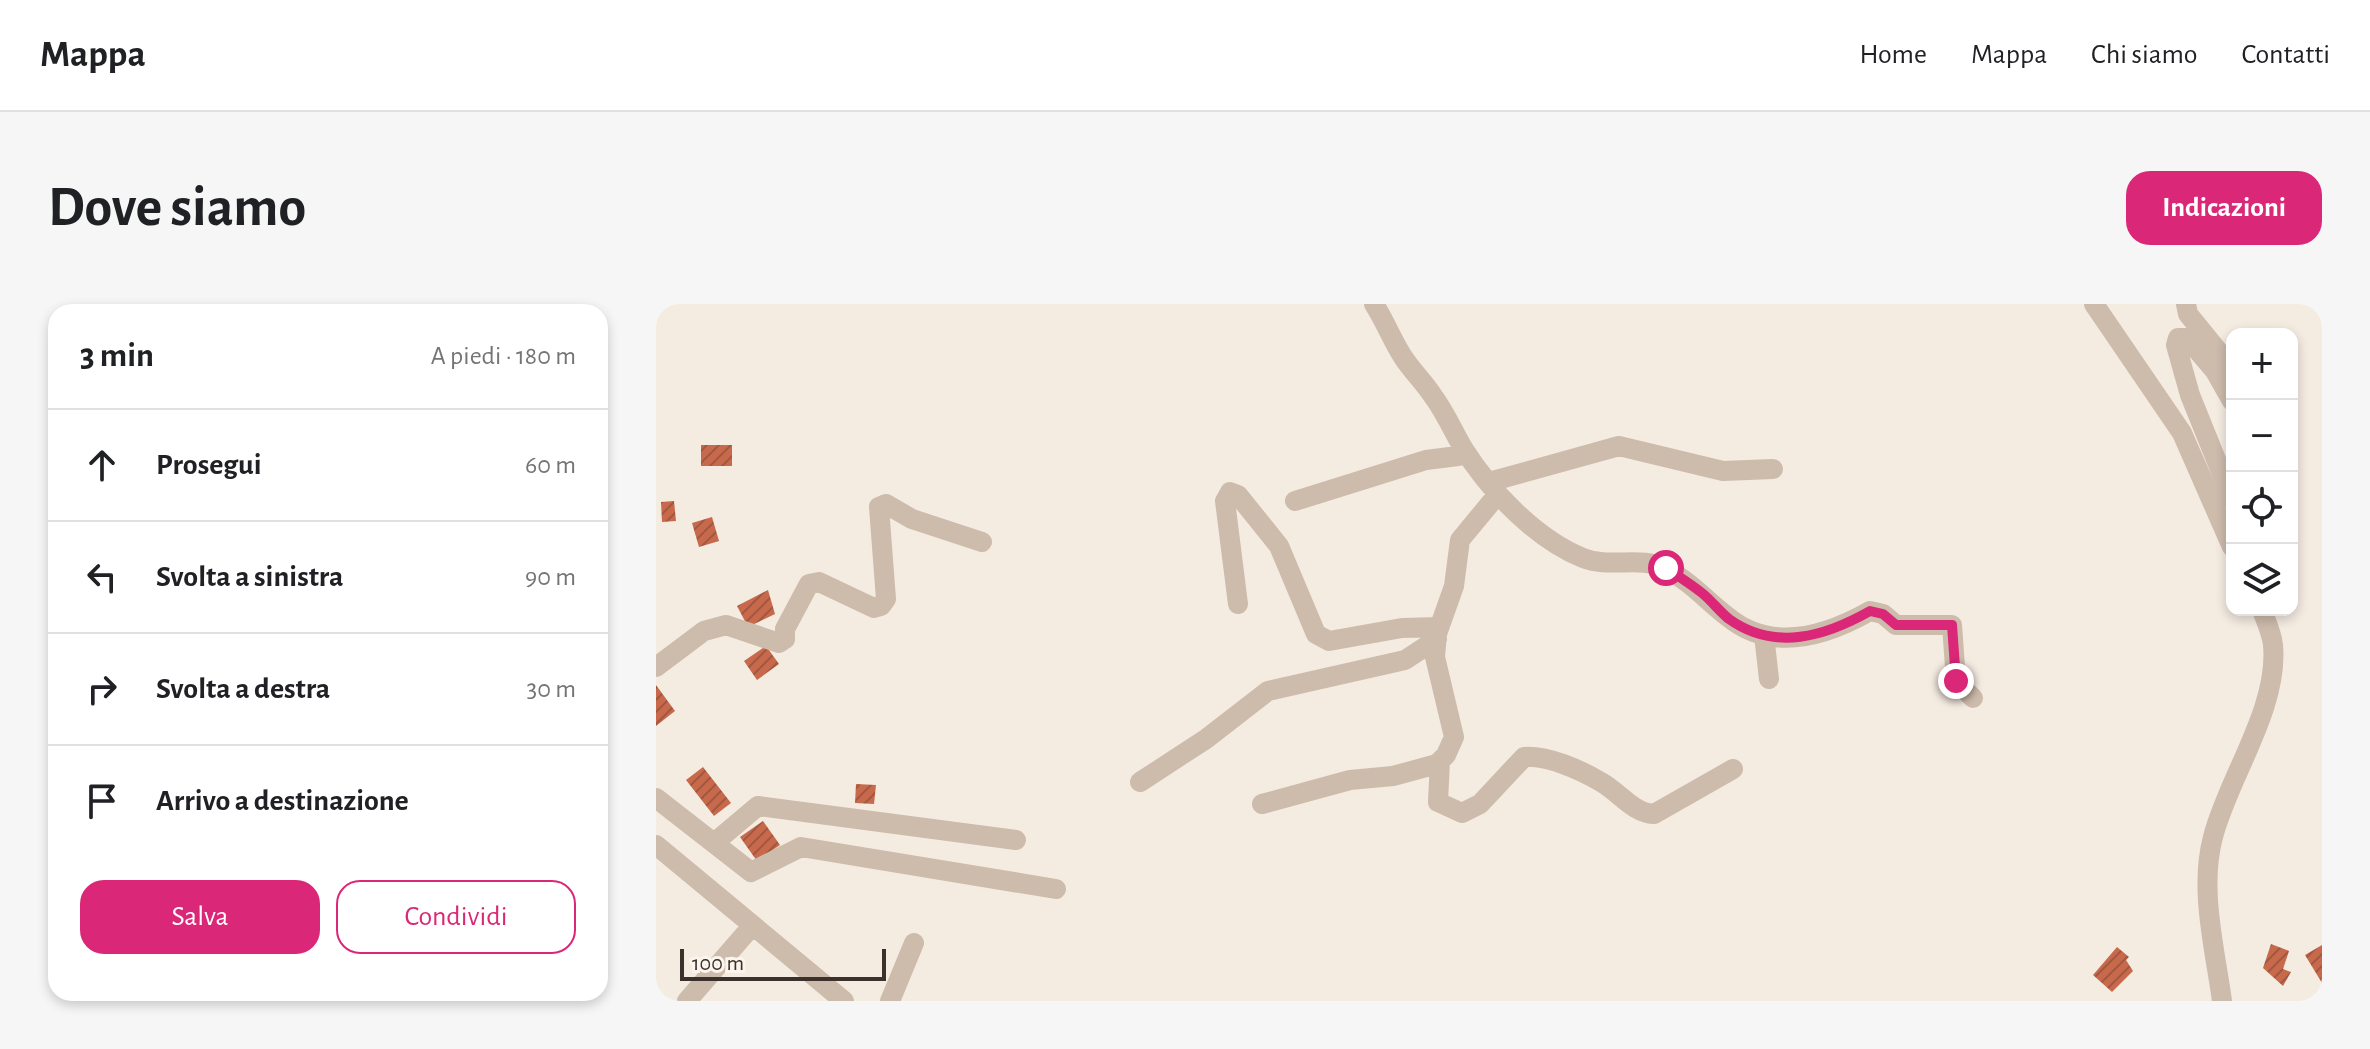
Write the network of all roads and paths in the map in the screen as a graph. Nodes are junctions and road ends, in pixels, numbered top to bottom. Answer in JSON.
{"nodes":[{"id":1,"x":1374,"y":304,"type":"edge"},
{"id":2,"x":2094,"y":304,"type":"edge"},
{"id":3,"x":2186,"y":304,"type":"edge"},
{"id":4,"x":2226,"y":361,"type":"edge"},
{"id":5,"x":2231,"y":400,"type":"edge"},
{"id":6,"x":1465,"y":451,"type":"junction"},
{"id":7,"x":1773,"y":469,"type":"dead end"},
{"id":8,"x":2226,"y":484,"type":"edge"},
{"id":9,"x":1494,"y":488,"type":"junction"},
{"id":10,"x":1295,"y":501,"type":"dead end"},
{"id":11,"x":2226,"y":533,"type":"edge"},
{"id":12,"x":982,"y":542,"type":"dead end"},
{"id":13,"x":1238,"y":604,"type":"dead end"},
{"id":14,"x":2264,"y":616,"type":"edge"},
{"id":15,"x":1438,"y":633,"type":"junction"},
{"id":16,"x":1764,"y":635,"type":"junction"},
{"id":17,"x":656,"y":667,"type":"edge"},
{"id":18,"x":1769,"y":679,"type":"dead end"},
{"id":19,"x":1973,"y":698,"type":"dead end"},
{"id":20,"x":1440,"y":761,"type":"junction"},
{"id":21,"x":1733,"y":769,"type":"dead end"},
{"id":22,"x":1140,"y":782,"type":"dead end"},
{"id":23,"x":656,"y":798,"type":"edge"},
{"id":24,"x":1262,"y":804,"type":"dead end"},
{"id":25,"x":1016,"y":840,"type":"dead end"},
{"id":26,"x":714,"y":843,"type":"junction"},
{"id":27,"x":656,"y":845,"type":"edge"},
{"id":28,"x":1056,"y":889,"type":"dead end"},
{"id":29,"x":752,"y":926,"type":"junction"},
{"id":30,"x":914,"y":943,"type":"dead end"},
{"id":31,"x":687,"y":1001,"type":"edge"},
{"id":32,"x":844,"y":1001,"type":"edge"},
{"id":33,"x":890,"y":1001,"type":"edge"},
{"id":34,"x":2222,"y":1001,"type":"edge"}],
"edges":[{"from":1,"to":6,"type":"street"},
{"from":2,"to":11,"type":"street"},
{"from":3,"to":4,"type":"street"},
{"from":5,"to":8,"type":"street"},
{"from":6,"to":9,"type":"street"},
{"from":6,"to":10,"type":"street"},
{"from":7,"to":9,"type":"street"},
{"from":9,"to":15,"type":"street"},
{"from":9,"to":16,"type":"street"},
{"from":12,"to":17,"type":"street"},
{"from":13,"to":15,"type":"street"},
{"from":14,"to":34,"type":"street"},
{"from":15,"to":20,"type":"street"},
{"from":15,"to":22,"type":"street"},
{"from":16,"to":18,"type":"street"},
{"from":16,"to":19,"type":"street"},
{"from":20,"to":21,"type":"street"},
{"from":20,"to":24,"type":"street"},
{"from":23,"to":26,"type":"street"},
{"from":25,"to":26,"type":"street"},
{"from":26,"to":28,"type":"street"},
{"from":27,"to":29,"type":"street"},
{"from":29,"to":31,"type":"street"},
{"from":29,"to":32,"type":"street"},
{"from":30,"to":33,"type":"street"}]}
